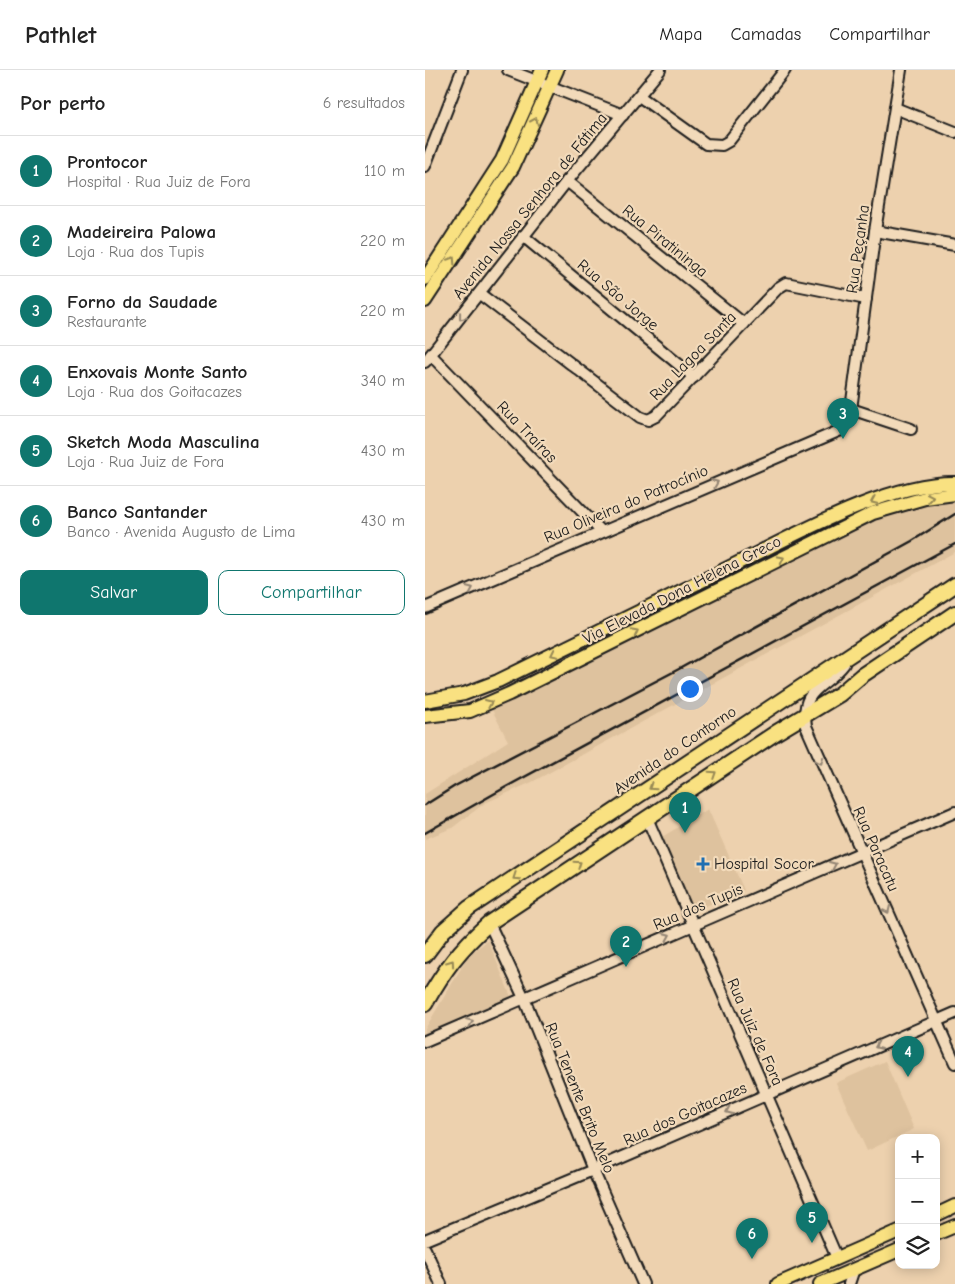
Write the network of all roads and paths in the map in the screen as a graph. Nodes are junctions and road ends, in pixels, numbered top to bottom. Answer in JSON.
{"nodes":[{"id":1,"x":461,"y":70,"type":"edge"},
{"id":2,"x":508,"y":70,"type":"edge"},
{"id":3,"x":557,"y":70,"type":"edge"},
{"id":4,"x":660,"y":70,"type":"edge"},
{"id":5,"x":785,"y":70,"type":"edge"},
{"id":6,"x":901,"y":70,"type":"edge"},
{"id":7,"x":539,"y":76,"type":"edge"},
{"id":8,"x":550,"y":87,"type":"junction"},
{"id":9,"x":639,"y":96,"type":"junction"},
{"id":10,"x":895,"y":108,"type":"junction"},
{"id":11,"x":623,"y":115,"type":"junction"},
{"id":12,"x":955,"y":132,"type":"edge"},
{"id":13,"x":425,"y":135,"type":"edge"},
{"id":14,"x":435,"y":140,"type":"junction"},
{"id":15,"x":425,"y":166,"type":"edge"},
{"id":16,"x":567,"y":181,"type":"junction"},
{"id":17,"x":875,"y":232,"type":"junction"},
{"id":18,"x":523,"y":236,"type":"junction"},
{"id":19,"x":955,"y":245,"type":"edge"},
{"id":20,"x":425,"y":279,"type":"edge"},
{"id":21,"x":480,"y":294,"type":"junction"},
{"id":22,"x":866,"y":299,"type":"junction"},
{"id":23,"x":425,"y":301,"type":"edge"},
{"id":24,"x":744,"y":324,"type":"junction"},
{"id":25,"x":428,"y":359,"type":"edge"},
{"id":26,"x":694,"y":377,"type":"junction"},
{"id":27,"x":851,"y":409,"type":"junction"},
{"id":28,"x":911,"y":429,"type":"dead end"},
{"id":29,"x":841,"y":430,"type":"joint"},
{"id":30,"x":955,"y":483,"type":"edge"},
{"id":31,"x":955,"y":494,"type":"edge"},
{"id":32,"x":601,"y":531,"type":"junction"},
{"id":33,"x":955,"y":585,"type":"edge"},
{"id":34,"x":425,"y":608,"type":"edge"},
{"id":35,"x":955,"y":613,"type":"edge"},
{"id":36,"x":955,"y":618,"type":"edge"},
{"id":37,"x":847,"y":656,"type":"junction"},
{"id":38,"x":840,"y":694,"type":"junction"},
{"id":39,"x":425,"y":701,"type":"edge"},
{"id":40,"x":470,"y":711,"type":"junction"},
{"id":41,"x":805,"y":715,"type":"junction"},
{"id":42,"x":425,"y":716,"type":"edge"},
{"id":43,"x":425,"y":723,"type":"edge"},
{"id":44,"x":955,"y":812,"type":"edge"},
{"id":45,"x":647,"y":818,"type":"junction"},
{"id":46,"x":861,"y":853,"type":"junction"},
{"id":47,"x":489,"y":923,"type":"junction"},
{"id":48,"x":692,"y":926,"type":"junction"},
{"id":49,"x":425,"y":955,"type":"edge"},
{"id":50,"x":524,"y":998,"type":"junction"},
{"id":51,"x":425,"y":1004,"type":"edge"},
{"id":52,"x":955,"y":1013,"type":"edge"},
{"id":53,"x":937,"y":1020,"type":"junction"},
{"id":54,"x":425,"y":1041,"type":"edge"},
{"id":55,"x":955,"y":1063,"type":"edge"},
{"id":56,"x":766,"y":1095,"type":"junction"},
{"id":57,"x":593,"y":1170,"type":"junction"},
{"id":58,"x":955,"y":1206,"type":"edge"},
{"id":59,"x":940,"y":1213,"type":"edge"},
{"id":60,"x":955,"y":1226,"type":"edge"},
{"id":61,"x":940,"y":1232,"type":"edge"},
{"id":62,"x":895,"y":1233,"type":"edge"},
{"id":63,"x":425,"y":1240,"type":"edge"},
{"id":64,"x":425,"y":1249,"type":"edge"},
{"id":65,"x":895,"y":1252,"type":"edge"},
{"id":66,"x":837,"y":1258,"type":"junction"},
{"id":67,"x":853,"y":1269,"type":"junction"},
{"id":68,"x":441,"y":1284,"type":"edge"},
{"id":69,"x":643,"y":1284,"type":"edge"},
{"id":70,"x":777,"y":1284,"type":"edge"},
{"id":71,"x":820,"y":1284,"type":"edge"},
{"id":72,"x":849,"y":1284,"type":"edge"}],
"edges":[{"from":1,"to":14,"type":"street"},
{"from":2,"to":7,"type":"street"},
{"from":3,"to":8,"type":"main road"},
{"from":4,"to":9,"type":"street","name":"Avenida Nossa Senhora de Fátima"},
{"from":5,"to":9,"type":"street"},
{"from":6,"to":10,"type":"street","name":"Rua Peçanha"},
{"from":7,"to":8,"type":"street"},
{"from":7,"to":20,"type":"main road"},
{"from":8,"to":11,"type":"street"},
{"from":23,"to":8,"type":"main road","one_way":true},
{"from":9,"to":11,"type":"street","name":"Avenida Nossa Senhora de Fátima"},
{"from":10,"to":12,"type":"street"},
{"from":10,"to":17,"type":"street","name":"Rua Peçanha"},
{"from":11,"to":16,"type":"street","name":"Avenida Nossa Senhora de Fátima"},
{"from":13,"to":14,"type":"street"},
{"from":14,"to":15,"type":"street"},
{"from":16,"to":18,"type":"street","name":"Avenida Nossa Senhora de Fátima"},
{"from":16,"to":24,"type":"street","name":"Rua Piratininga"},
{"from":17,"to":19,"type":"street"},
{"from":17,"to":22,"type":"street","name":"Rua Peçanha"},
{"from":18,"to":21,"type":"street","name":"Avenida Nossa Senhora de Fátima"},
{"from":18,"to":26,"type":"street","name":"Rua São Jorge"},
{"from":21,"to":25,"type":"street","name":"Avenida Nossa Senhora de Fátima","one_way":true},
{"from":21,"to":26,"type":"street","name":"Rua Lagoa Santa"},
{"from":22,"to":24,"type":"street","name":"Rua Lagoa Santa"},
{"from":22,"to":27,"type":"street","name":"Rua Peçanha"},
{"from":24,"to":26,"type":"street","name":"Rua Lagoa Santa"},
{"from":25,"to":32,"type":"street","name":"Rua Traíras"},
{"from":27,"to":28,"type":"street"},
{"from":27,"to":29,"type":"street","name":"Rua Peçanha"},
{"from":32,"to":29,"type":"street","name":"Rua Oliveira do Patrocínio","one_way":true},
{"from":30,"to":39,"type":"main road","name":"Via Elevada Dona Helena Greco","one_way":true},
{"from":40,"to":31,"type":"main road","name":"Via Elevada Dona Helena Greco","one_way":true},
{"from":34,"to":32,"type":"street","name":"Rua Oliveira do Patrocínio","one_way":true},
{"from":33,"to":37,"type":"highway","name":"Avenida do Contorno"},
{"from":35,"to":38,"type":"highway"},
{"from":36,"to":38,"type":"main road"},
{"from":37,"to":41,"type":"street"},
{"from":37,"to":49,"type":"highway","name":"Avenida do Contorno","one_way":true},
{"from":38,"to":41,"type":"highway"},
{"from":40,"to":42,"type":"main road","name":"Via Elevada Dona Helena Greco"},
{"from":40,"to":43,"type":"main road"},
{"from":45,"to":41,"type":"highway","one_way":true},
{"from":41,"to":46,"type":"street","name":"Rua Paracatu","one_way":true},
{"from":44,"to":46,"type":"street","name":"Rua dos Tupis"},
{"from":47,"to":45,"type":"highway","one_way":true},
{"from":45,"to":48,"type":"street","name":"Rua Juiz de Fora"},
{"from":48,"to":46,"type":"street","name":"Rua dos Tupis","one_way":true},
{"from":46,"to":53,"type":"street","name":"Rua Paracatu","one_way":true},
{"from":47,"to":50,"type":"street","name":"Rua Tenente Brito Melo"},
{"from":51,"to":47,"type":"highway","one_way":true},
{"from":50,"to":48,"type":"street","name":"Rua dos Tupis","one_way":true},
{"from":48,"to":56,"type":"street","name":"Rua Juiz de Fora"},
{"from":54,"to":50,"type":"street","name":"Rua dos Tupis","one_way":true},
{"from":50,"to":57,"type":"street","name":"Rua Tenente Brito Melo"},
{"from":52,"to":53,"type":"street","name":"Rua dos Goitacazes"},
{"from":53,"to":55,"type":"street","name":"Rua Paracatu"},
{"from":53,"to":56,"type":"street","name":"Rua dos Goitacazes","one_way":true},
{"from":56,"to":57,"type":"street","name":"Rua dos Goitacazes","one_way":true},
{"from":56,"to":66,"type":"street","name":"Rua Juiz de Fora"},
{"from":57,"to":63,"type":"street","name":"Rua dos Goitacazes"},
{"from":57,"to":69,"type":"street","name":"Rua Tenente Brito Melo"},
{"from":58,"to":59,"type":"main road"},
{"from":60,"to":61,"type":"main road"},
{"from":62,"to":66,"type":"main road"},
{"from":64,"to":68,"type":"street"},
{"from":65,"to":67,"type":"main road"},
{"from":66,"to":70,"type":"main road"},
{"from":67,"to":71,"type":"main road"},
{"from":67,"to":72,"type":"street"}]}
